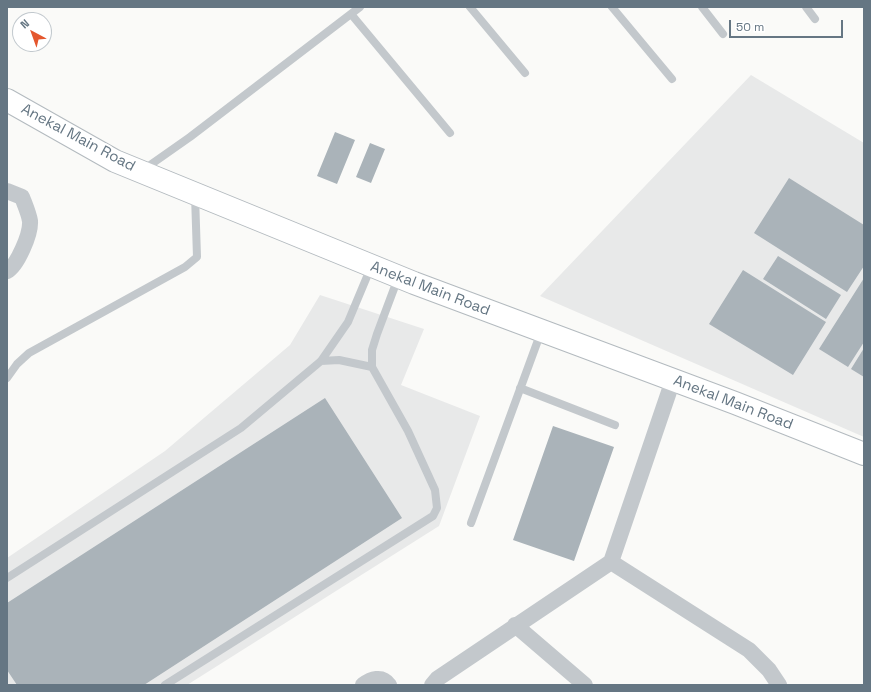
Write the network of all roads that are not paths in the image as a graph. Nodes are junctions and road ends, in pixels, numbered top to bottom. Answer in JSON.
{"nodes":[{"id":1,"x":360,"y":7,"type":"edge"},
{"id":2,"x":470,"y":7,"type":"edge"},
{"id":3,"x":612,"y":7,"type":"edge"},
{"id":4,"x":702,"y":7,"type":"edge"},
{"id":5,"x":806,"y":7,"type":"edge"},
{"id":6,"x":351,"y":14,"type":"junction"},
{"id":7,"x":815,"y":19,"type":"dead end"},
{"id":8,"x":723,"y":34,"type":"dead end"},
{"id":9,"x":525,"y":73,"type":"dead end"},
{"id":10,"x":672,"y":79,"type":"dead end"},
{"id":11,"x":7,"y":100,"type":"edge"},
{"id":12,"x":450,"y":133,"type":"dead end"},
{"id":13,"x":141,"y":172,"type":"junction"},
{"id":14,"x":7,"y":191,"type":"edge"},
{"id":15,"x":195,"y":194,"type":"junction"},
{"id":16,"x":371,"y":266,"type":"junction"},
{"id":17,"x":7,"y":272,"type":"edge"},
{"id":18,"x":398,"y":277,"type":"junction"},
{"id":19,"x":541,"y":331,"type":"junction"},
{"id":20,"x":321,"y":361,"type":"junction"},
{"id":21,"x":372,"y":367,"type":"junction"},
{"id":22,"x":7,"y":378,"type":"edge"},
{"id":23,"x":673,"y":380,"type":"junction"},
{"id":24,"x":520,"y":388,"type":"junction"},
{"id":25,"x":615,"y":425,"type":"dead end"},
{"id":26,"x":864,"y":454,"type":"edge"},
{"id":27,"x":471,"y":524,"type":"dead end"},
{"id":28,"x":611,"y":562,"type":"junction"},
{"id":29,"x":7,"y":578,"type":"edge"},
{"id":30,"x":515,"y":625,"type":"junction"},
{"id":31,"x":165,"y":685,"type":"edge"},
{"id":32,"x":363,"y":685,"type":"edge"},
{"id":33,"x":389,"y":685,"type":"edge"},
{"id":34,"x":432,"y":685,"type":"edge"},
{"id":35,"x":585,"y":685,"type":"edge"},
{"id":36,"x":779,"y":685,"type":"edge"}],
"edges":[{"from":1,"to":6,"type":"lane"},
{"from":2,"to":9,"type":"lane"},
{"from":3,"to":10,"type":"lane"},
{"from":4,"to":8,"type":"lane"},
{"from":5,"to":7,"type":"lane"},
{"from":6,"to":12,"type":"lane"},
{"from":6,"to":13,"type":"lane"},
{"from":11,"to":13,"type":"main road","name":"Anekal Main Road"},
{"from":13,"to":15,"type":"main road","name":"Anekal Main Road"},
{"from":14,"to":17,"type":"street"},
{"from":15,"to":16,"type":"main road","name":"Anekal Main Road"},
{"from":15,"to":22,"type":"lane"},
{"from":16,"to":18,"type":"main road","name":"Anekal Main Road"},
{"from":16,"to":20,"type":"lane"},
{"from":18,"to":19,"type":"main road","name":"Anekal Main Road"},
{"from":18,"to":21,"type":"lane"},
{"from":19,"to":23,"type":"main road","name":"Anekal Main Road"},
{"from":19,"to":24,"type":"lane"},
{"from":20,"to":21,"type":"lane"},
{"from":20,"to":29,"type":"lane"},
{"from":21,"to":31,"type":"lane"},
{"from":23,"to":26,"type":"main road","name":"Anekal Main Road"},
{"from":23,"to":28,"type":"street"},
{"from":24,"to":25,"type":"lane"},
{"from":24,"to":27,"type":"lane"},
{"from":28,"to":30,"type":"street"},
{"from":28,"to":36,"type":"street"},
{"from":30,"to":34,"type":"street"},
{"from":30,"to":35,"type":"street"},
{"from":32,"to":33,"type":"street"}]}
